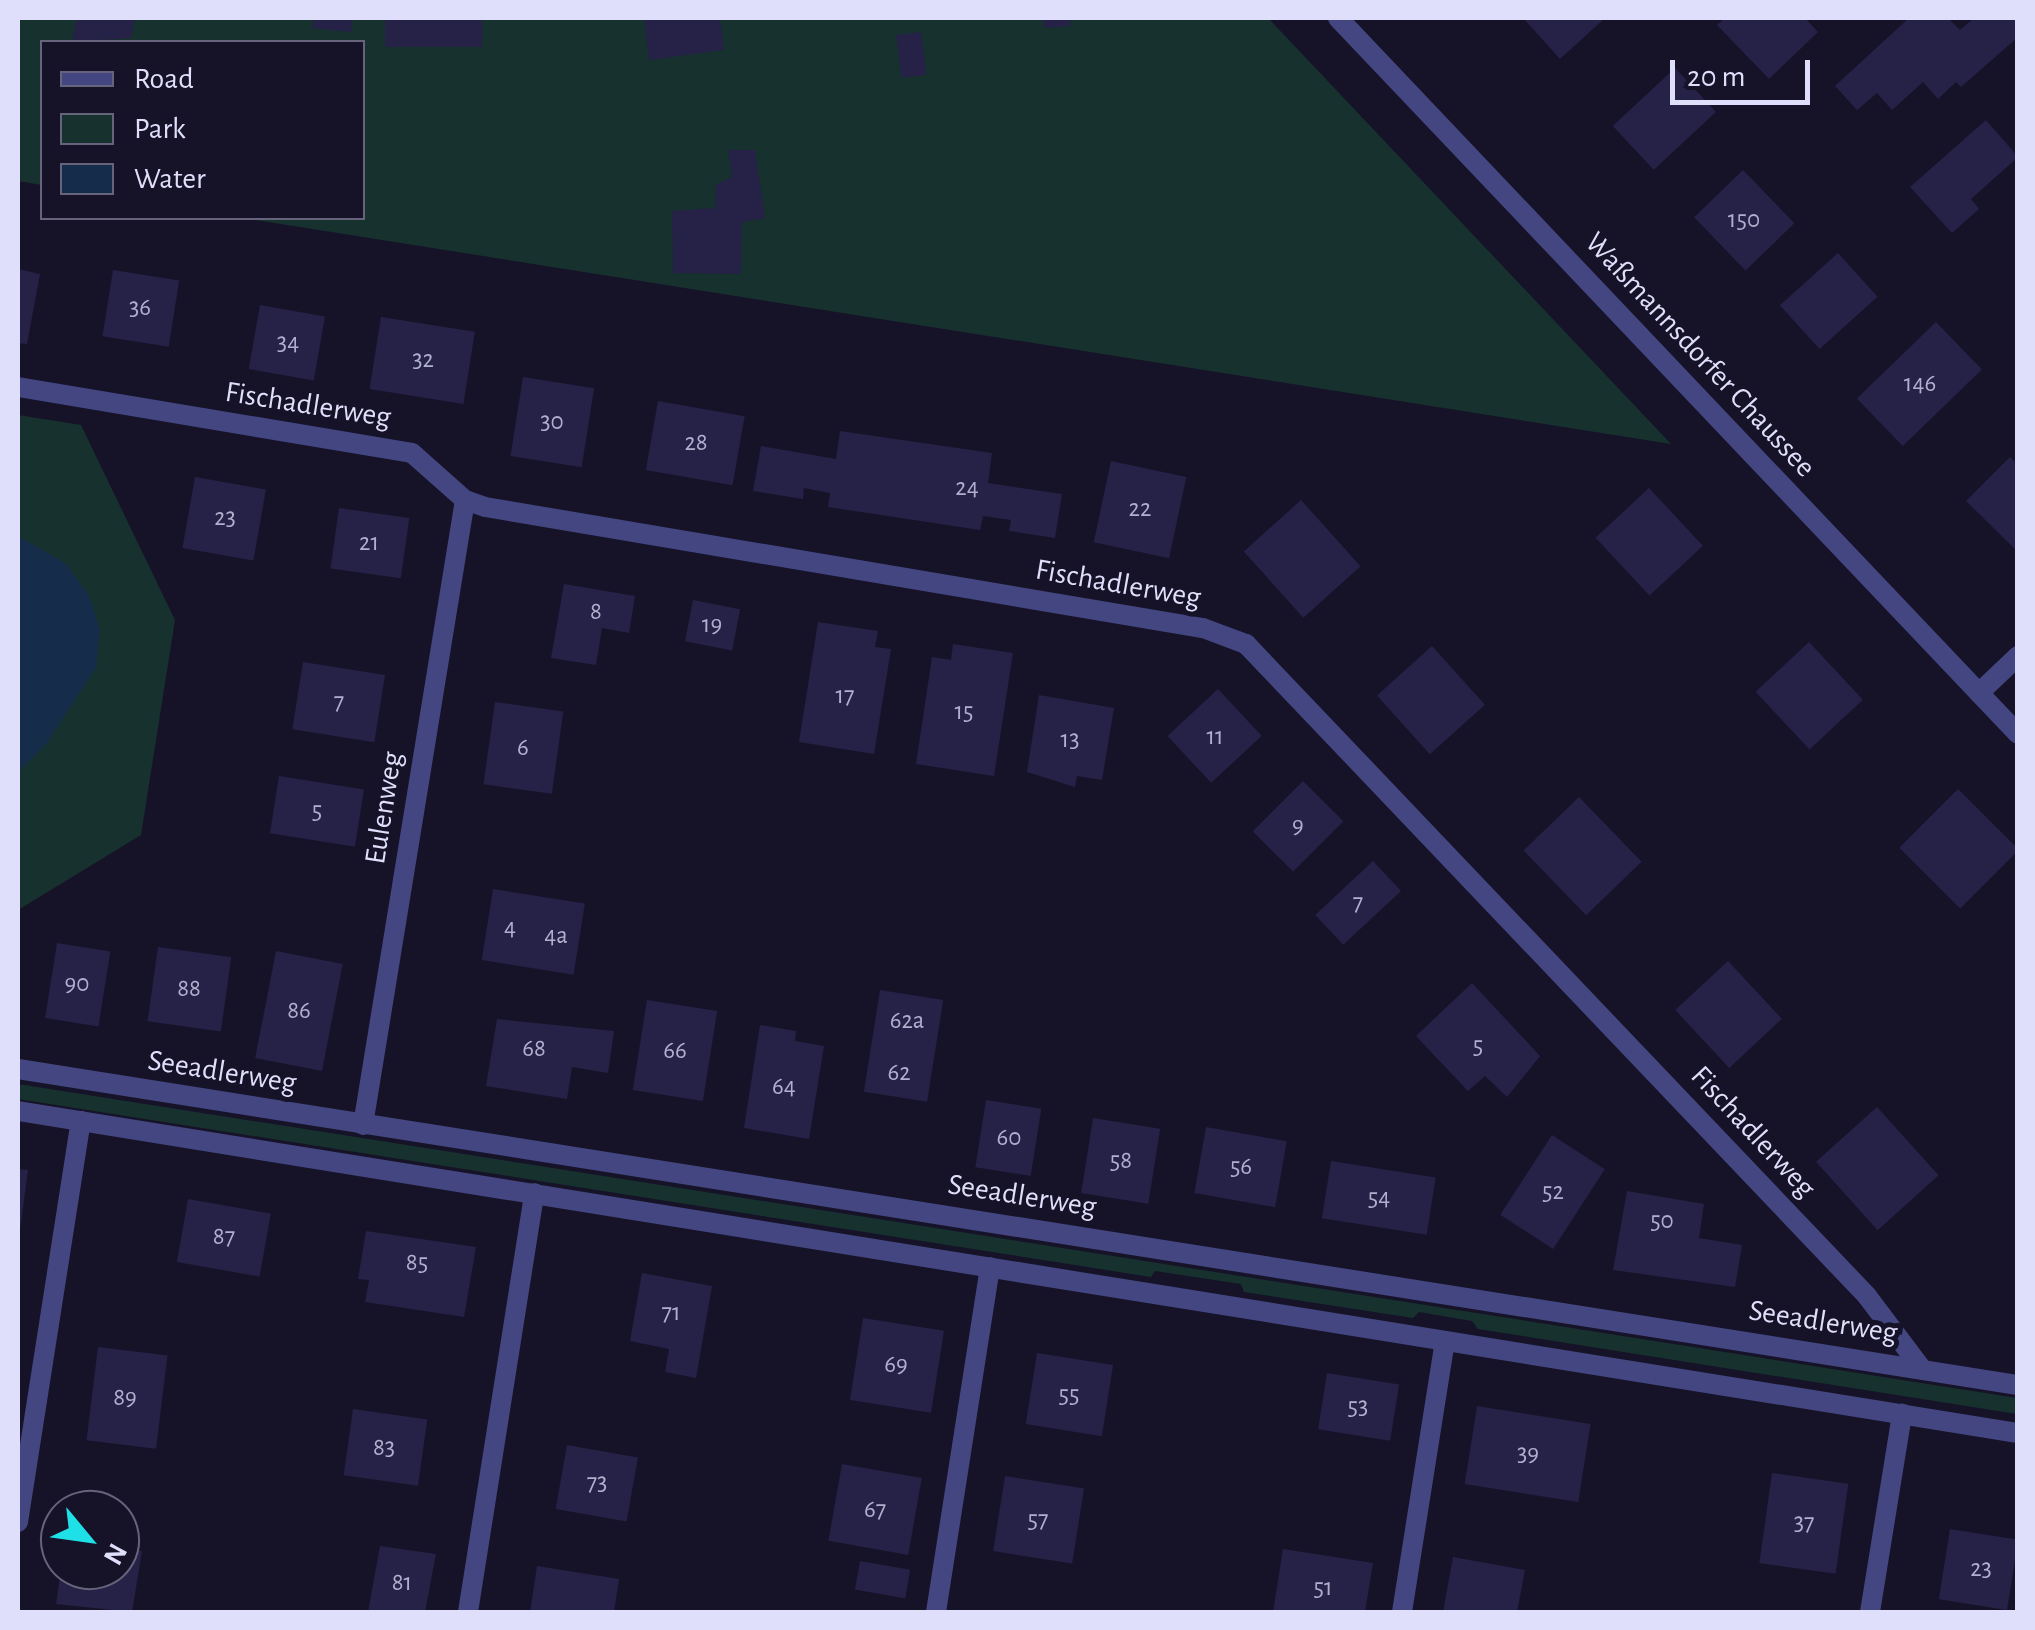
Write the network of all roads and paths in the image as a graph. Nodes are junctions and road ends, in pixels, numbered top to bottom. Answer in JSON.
{"nodes":[{"id":1,"x":1338,"y":18,"type":"edge"},
{"id":2,"x":18,"y":387,"type":"edge"},
{"id":3,"x":465,"y":500,"type":"junction"},
{"id":4,"x":2018,"y":656,"type":"edge"},
{"id":5,"x":1979,"y":692,"type":"junction"},
{"id":6,"x":2018,"y":734,"type":"edge"},
{"id":7,"x":18,"y":1068,"type":"edge"},
{"id":8,"x":18,"y":1111,"type":"edge"},
{"id":9,"x":81,"y":1121,"type":"junction"},
{"id":10,"x":363,"y":1125,"type":"junction"},
{"id":11,"x":534,"y":1193,"type":"junction"},
{"id":12,"x":990,"y":1267,"type":"junction"},
{"id":13,"x":1445,"y":1340,"type":"junction"},
{"id":14,"x":1922,"y":1369,"type":"junction"},
{"id":15,"x":2018,"y":1385,"type":"edge"},
{"id":16,"x":1902,"y":1414,"type":"junction"},
{"id":17,"x":2018,"y":1432,"type":"edge"},
{"id":18,"x":18,"y":1522,"type":"edge"},
{"id":19,"x":468,"y":1612,"type":"edge"},
{"id":20,"x":936,"y":1612,"type":"edge"},
{"id":21,"x":1402,"y":1612,"type":"edge"},
{"id":22,"x":1870,"y":1612,"type":"edge"}],
"edges":[{"from":1,"to":5,"type":"street","name":"Waßmannsdorfer Chaussee"},
{"from":2,"to":3,"type":"street","name":"Fischadlerweg"},
{"from":3,"to":10,"type":"street","name":"Eulenweg"},
{"from":3,"to":14,"type":"street","name":"Fischadlerweg"},
{"from":4,"to":5,"type":"street"},
{"from":5,"to":6,"type":"street","name":"Waßmannsdorfer Chaussee"},
{"from":7,"to":10,"type":"street","name":"Seeadlerweg"},
{"from":8,"to":9,"type":"street"},
{"from":9,"to":11,"type":"street"},
{"from":9,"to":18,"type":"street"},
{"from":10,"to":14,"type":"street","name":"Seeadlerweg"},
{"from":11,"to":12,"type":"street"},
{"from":11,"to":19,"type":"street"},
{"from":12,"to":13,"type":"street"},
{"from":12,"to":20,"type":"street"},
{"from":13,"to":16,"type":"street"},
{"from":13,"to":21,"type":"street"},
{"from":14,"to":15,"type":"street","name":"Seeadlerweg"},
{"from":16,"to":17,"type":"street"},
{"from":16,"to":22,"type":"street"}]}
